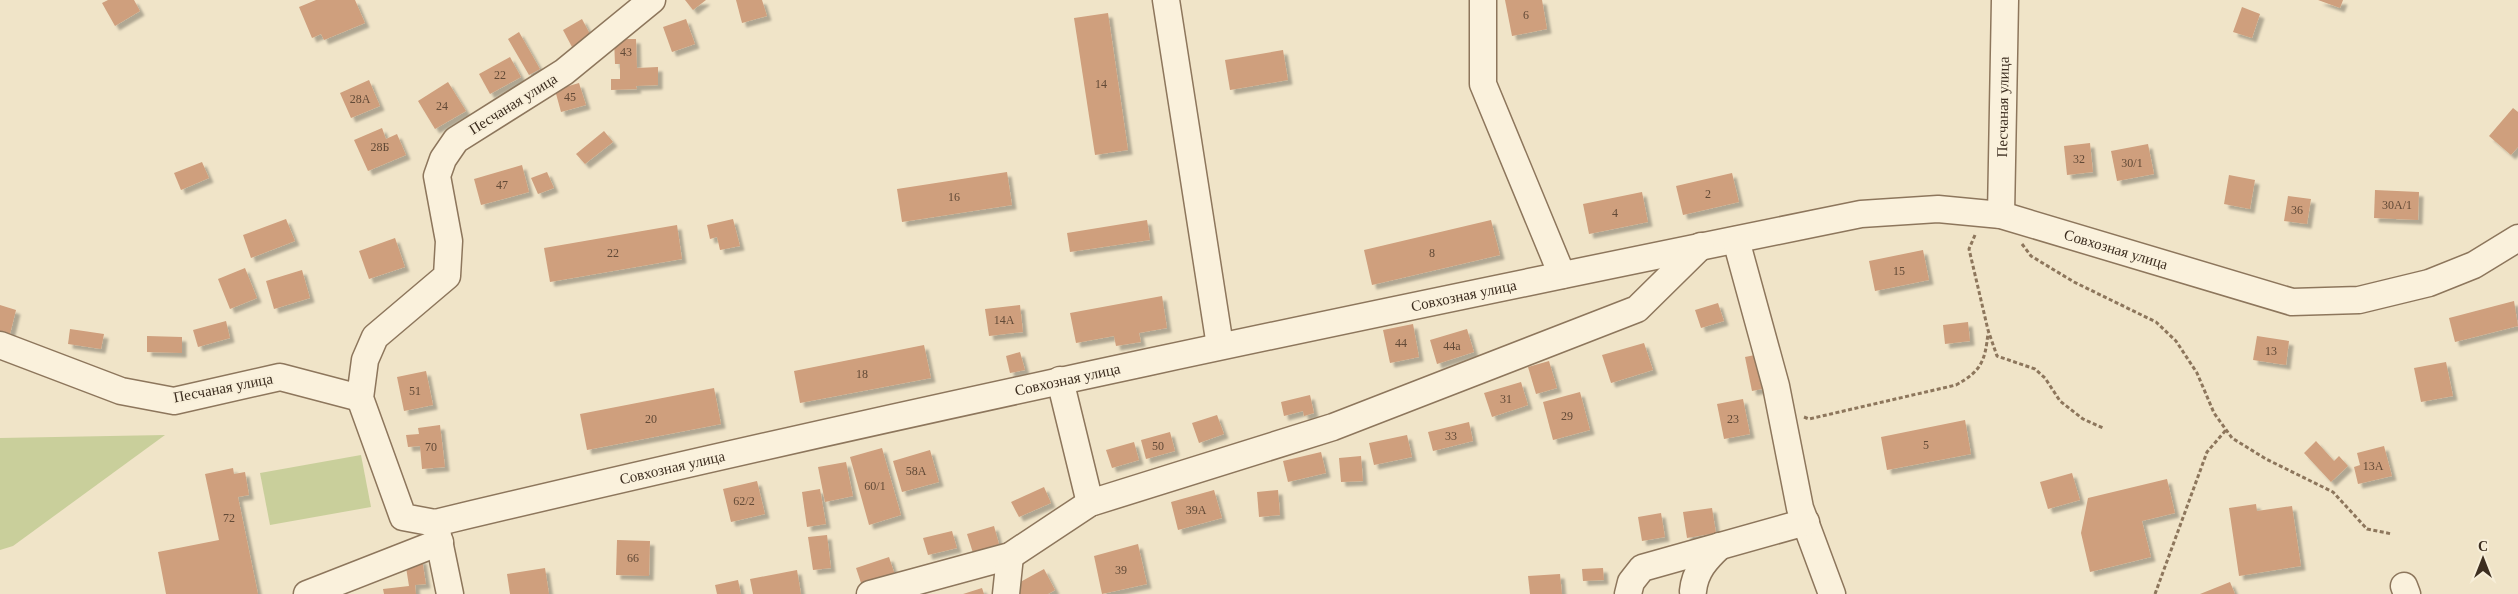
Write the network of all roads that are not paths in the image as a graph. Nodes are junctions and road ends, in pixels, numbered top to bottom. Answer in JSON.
{"nodes":[{"id":1,"x":652,"y":0,"type":"edge"},
{"id":2,"x":1166,"y":0,"type":"edge"},
{"id":3,"x":1483,"y":0,"type":"edge"},
{"id":4,"x":2005,"y":0,"type":"edge"},
{"id":5,"x":2001,"y":215,"type":"junction"},
{"id":6,"x":2518,"y":238,"type":"edge"},
{"id":7,"x":1736,"y":240,"type":"junction"},
{"id":8,"x":1702,"y":246,"type":"junction"},
{"id":9,"x":1562,"y":275,"type":"junction"},
{"id":10,"x":0,"y":345,"type":"edge"},
{"id":11,"x":1220,"y":346,"type":"junction"},
{"id":12,"x":1060,"y":380,"type":"junction"},
{"id":13,"x":360,"y":398,"type":"junction"},
{"id":14,"x":1090,"y":503,"type":"junction"},
{"id":15,"x":1806,"y":522,"type":"junction"},
{"id":16,"x":437,"y":532,"type":"junction"},
{"id":17,"x":1720,"y":546,"type":"junction"},
{"id":18,"x":1010,"y":556,"type":"junction"},
{"id":19,"x":1693,"y":591,"type":"dead end"},
{"id":20,"x":307,"y":594,"type":"edge"},
{"id":21,"x":450,"y":594,"type":"edge"},
{"id":22,"x":870,"y":594,"type":"edge"},
{"id":23,"x":1006,"y":594,"type":"edge"},
{"id":24,"x":1628,"y":594,"type":"edge"},
{"id":25,"x":1832,"y":594,"type":"edge"}],
"edges":[{"from":1,"to":13,"type":"street","name":"Песчаная улица"},
{"from":2,"to":11,"type":"street"},
{"from":3,"to":9,"type":"street"},
{"from":4,"to":5,"type":"street","name":"Песчаная улица"},
{"from":5,"to":6,"type":"street","name":"Совхозная улица"},
{"from":5,"to":7,"type":"street","name":"Совхозная улица"},
{"from":7,"to":8,"type":"street","name":"Совхозная улица"},
{"from":7,"to":15,"type":"street"},
{"from":8,"to":9,"type":"street","name":"Совхозная улица"},
{"from":8,"to":14,"type":"street"},
{"from":9,"to":11,"type":"street","name":"Совхозная улица"},
{"from":10,"to":13,"type":"street","name":"Песчаная улица"},
{"from":11,"to":12,"type":"street","name":"Совхозная улица"},
{"from":12,"to":14,"type":"street"},
{"from":12,"to":16,"type":"street","name":"Совхозная улица"},
{"from":13,"to":16,"type":"street"},
{"from":14,"to":18,"type":"street"},
{"from":15,"to":17,"type":"street"},
{"from":15,"to":25,"type":"street"},
{"from":16,"to":20,"type":"street","name":"Совхозная улица"},
{"from":16,"to":21,"type":"street"},
{"from":17,"to":19,"type":"street"},
{"from":17,"to":24,"type":"street"},
{"from":18,"to":22,"type":"street"},
{"from":18,"to":23,"type":"street"}]}
